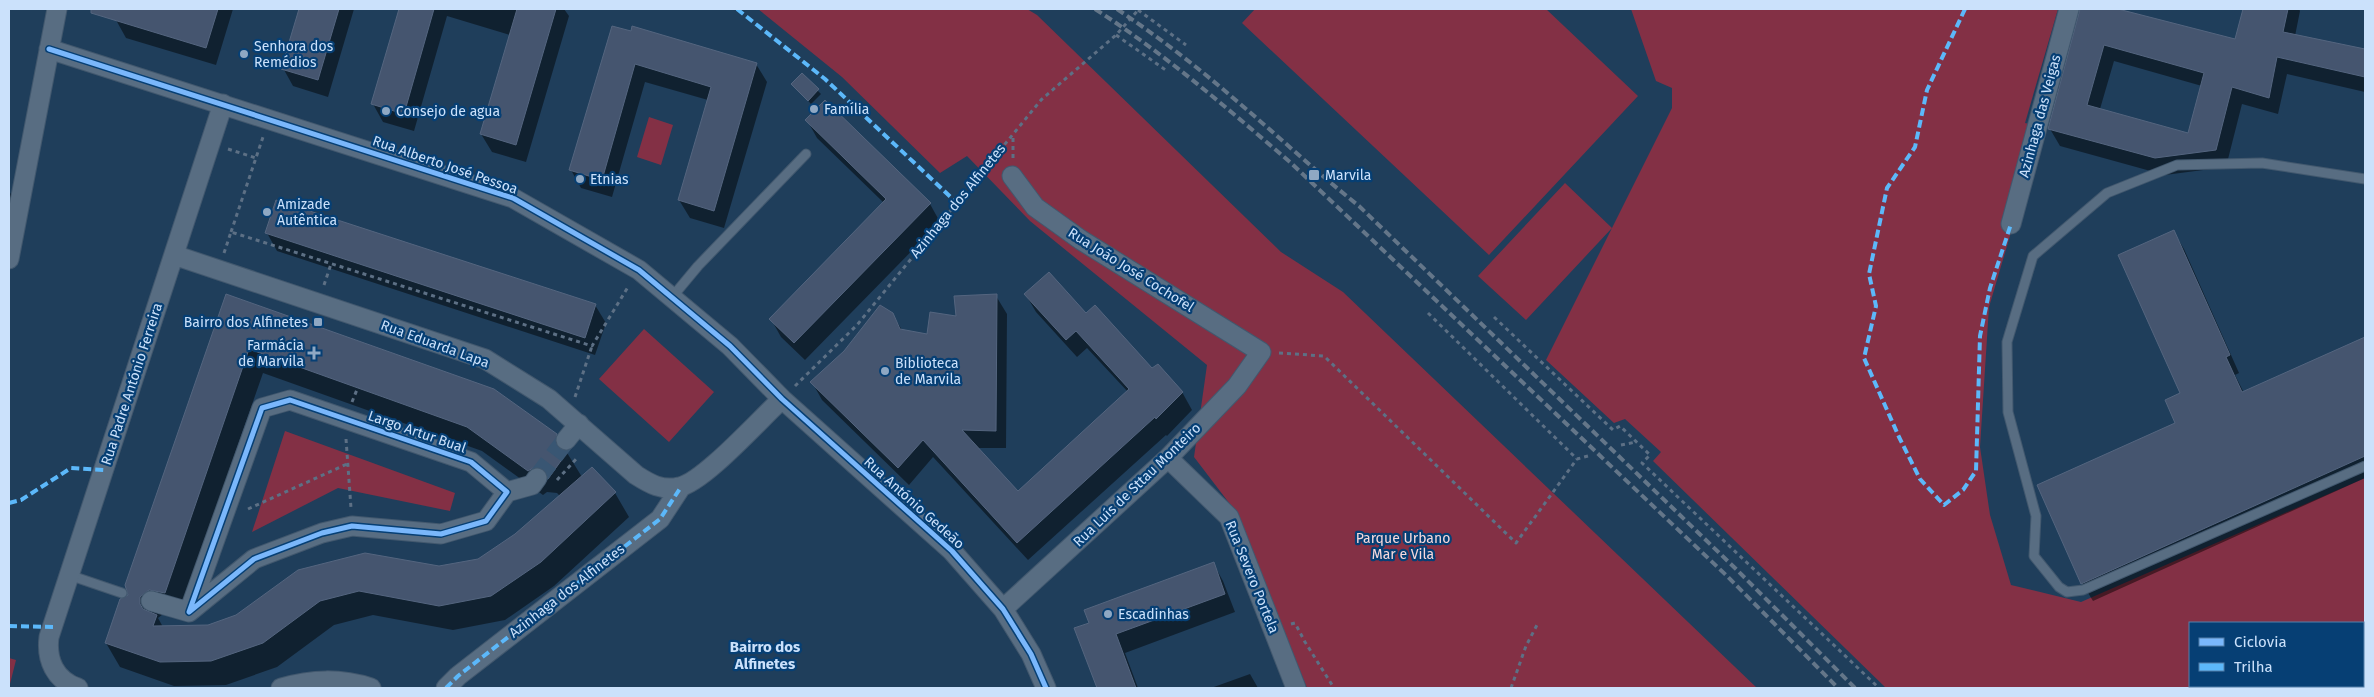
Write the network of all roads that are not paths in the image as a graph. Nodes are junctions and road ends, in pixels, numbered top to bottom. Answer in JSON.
{"nodes":[{"id":1,"x":57,"y":9,"type":"edge"},
{"id":2,"x":2069,"y":9,"type":"edge"},
{"id":3,"x":49,"y":48,"type":"junction"},
{"id":4,"x":223,"y":104,"type":"junction"},
{"id":5,"x":806,"y":154,"type":"dead end"},
{"id":6,"x":1012,"y":176,"type":"dead end"},
{"id":7,"x":2365,"y":179,"type":"edge"},
{"id":8,"x":2011,"y":224,"type":"dead end"},
{"id":9,"x":174,"y":255,"type":"junction"},
{"id":10,"x":9,"y":259,"type":"edge"},
{"id":11,"x":674,"y":296,"type":"junction"},
{"id":12,"x":1261,"y":352,"type":"joint"},
{"id":13,"x":782,"y":398,"type":"junction"},
{"id":14,"x":574,"y":420,"type":"junction"},
{"id":15,"x":566,"y":440,"type":"tunnel mouth"},
{"id":16,"x":1168,"y":458,"type":"junction"},
{"id":17,"x":2365,"y":466,"type":"edge"},
{"id":18,"x":537,"y":478,"type":"tunnel mouth"},
{"id":19,"x":681,"y":487,"type":"junction"},
{"id":20,"x":507,"y":492,"type":"junction"},
{"id":21,"x":70,"y":576,"type":"junction"},
{"id":22,"x":122,"y":593,"type":"dead end"},
{"id":23,"x":151,"y":601,"type":"dead end"},
{"id":24,"x":1004,"y":610,"type":"junction"},
{"id":25,"x":189,"y":612,"type":"junction"},
{"id":26,"x":78,"y":688,"type":"edge"},
{"id":27,"x":282,"y":688,"type":"edge"},
{"id":28,"x":371,"y":688,"type":"edge"},
{"id":29,"x":446,"y":688,"type":"edge"},
{"id":30,"x":1046,"y":688,"type":"edge"},
{"id":31,"x":1296,"y":688,"type":"edge"}],
"edges":[{"from":1,"to":3,"type":"street"},
{"from":2,"to":8,"type":"street","name":"Azinhaga das Veigas"},
{"from":3,"to":4,"type":"street","name":"Rua Alberto José Pessoa"},
{"from":3,"to":10,"type":"street"},
{"from":4,"to":9,"type":"street","name":"Rua Padre António Ferreira"},
{"from":4,"to":11,"type":"street","name":"Rua Alberto José Pessoa"},
{"from":5,"to":11,"type":"lane"},
{"from":6,"to":12,"type":"street","name":"Rua João José Cochofel"},
{"from":7,"to":17,"type":"lane"},
{"from":9,"to":14,"type":"street","name":"Rua Eduarda Lapa"},
{"from":9,"to":21,"type":"street","name":"Rua Padre António Ferreira"},
{"from":11,"to":13,"type":"street","name":"Rua Alberto José Pessoa"},
{"from":12,"to":16,"type":"street","name":"Rua Luís de Sttau Monteiro"},
{"from":13,"to":19,"type":"street","name":"Rua Eduarda Lapa"},
{"from":13,"to":24,"type":"street","name":"Rua António Gedeão"},
{"from":14,"to":15,"type":"street"},
{"from":14,"to":19,"type":"street","name":"Rua Eduarda Lapa"},
{"from":16,"to":24,"type":"street","name":"Rua Luís de Sttau Monteiro"},
{"from":16,"to":31,"type":"street","name":"Rua Severo Portela"},
{"from":18,"to":20,"type":"street"},
{"from":19,"to":29,"type":"street","name":"Azinhaga dos Alfinetes"},
{"from":20,"to":25,"type":"street"},
{"from":20,"to":25,"type":"street","name":"Largo Artur Bual"},
{"from":21,"to":22,"type":"lane"},
{"from":21,"to":26,"type":"street","name":"Rua Padre António Ferreira"},
{"from":23,"to":25,"type":"street"},
{"from":24,"to":30,"type":"street","name":"Rua António Gedeão"},
{"from":27,"to":28,"type":"street"}]}
